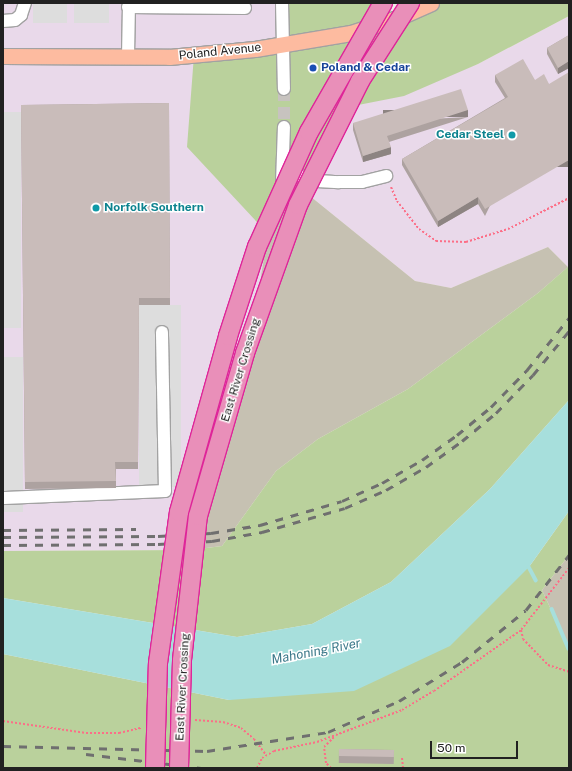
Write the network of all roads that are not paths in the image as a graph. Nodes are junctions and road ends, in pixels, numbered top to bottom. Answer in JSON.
{"nodes":[{"id":1,"x":24,"y":3,"type":"edge"},
{"id":2,"x":282,"y":3,"type":"edge"},
{"id":3,"x":382,"y":3,"type":"edge"},
{"id":4,"x":410,"y":3,"type":"edge"},
{"id":5,"x":431,"y":3,"type":"edge"},
{"id":6,"x":128,"y":5,"type":"edge"},
{"id":7,"x":245,"y":8,"type":"dead end"},
{"id":8,"x":3,"y":22,"type":"edge"},
{"id":9,"x":284,"y":45,"type":"junction"},
{"id":10,"x":3,"y":56,"type":"edge"},
{"id":11,"x":128,"y":56,"type":"junction"},
{"id":12,"x":284,"y":89,"type":"tunnel mouth"},
{"id":13,"x":284,"y":127,"type":"tunnel mouth"},
{"id":14,"x":284,"y":171,"type":"junction"},
{"id":15,"x":386,"y":176,"type":"road end"},
{"id":16,"x":268,"y":234,"type":"dead end"},
{"id":17,"x":162,"y":332,"type":"dead end"},
{"id":18,"x":3,"y":498,"type":"edge"},
{"id":19,"x":155,"y":768,"type":"edge"},
{"id":20,"x":179,"y":768,"type":"edge"}],
"edges":[{"from":1,"to":8,"type":"street"},
{"from":2,"to":9,"type":"street"},
{"from":3,"to":19,"type":"highway","name":"East River Crossing","bridge":true},
{"from":4,"to":20,"type":"highway","name":"East River Crossing","bridge":true},
{"from":5,"to":9,"type":"main road","name":"Poland Avenue"},
{"from":6,"to":7,"type":"street"},
{"from":6,"to":11,"type":"street"},
{"from":9,"to":11,"type":"main road","name":"Poland Avenue"},
{"from":9,"to":12,"type":"street"},
{"from":10,"to":11,"type":"main road","name":"Poland Avenue"},
{"from":13,"to":14,"type":"street"},
{"from":14,"to":15,"type":"street"},
{"from":14,"to":16,"type":"street"},
{"from":17,"to":18,"type":"street"}]}
